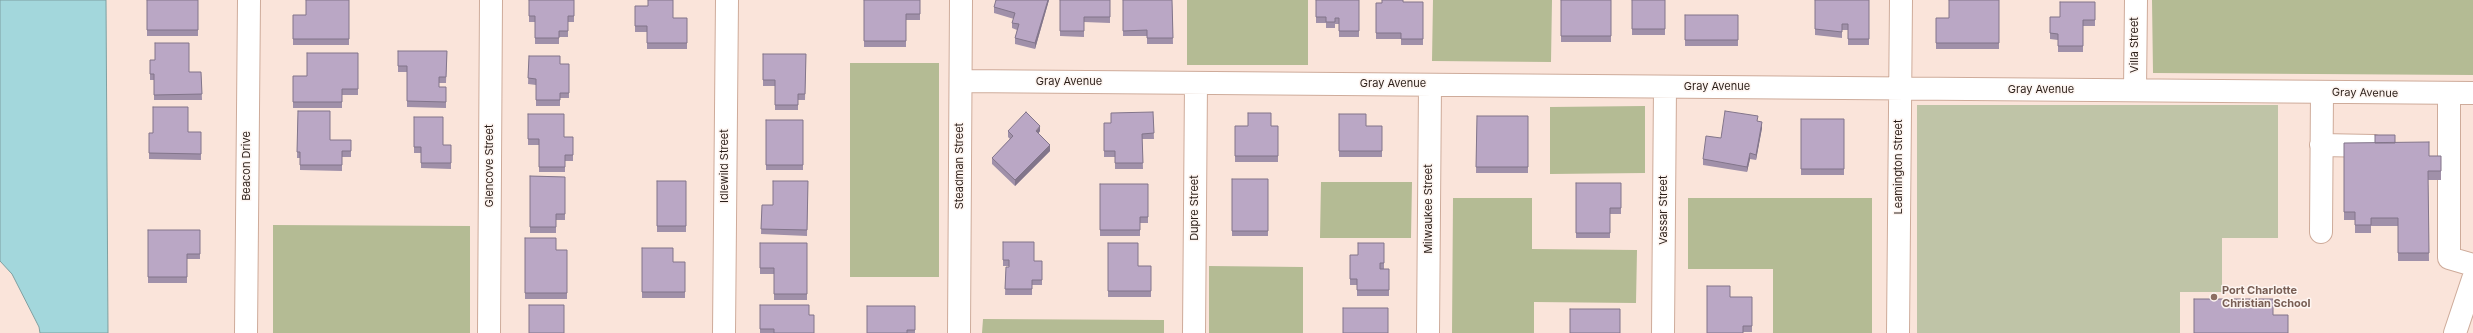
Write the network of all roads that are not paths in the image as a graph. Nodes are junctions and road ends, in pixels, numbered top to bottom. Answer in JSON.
{"nodes":[{"id":1,"x":249,"y":0,"type":"edge"},
{"id":2,"x":491,"y":0,"type":"edge"},
{"id":3,"x":727,"y":0,"type":"edge"},
{"id":4,"x":961,"y":0,"type":"edge"},
{"id":5,"x":1901,"y":0,"type":"edge"},
{"id":6,"x":2136,"y":0,"type":"edge"},
{"id":7,"x":961,"y":81,"type":"junction"},
{"id":8,"x":1196,"y":83,"type":"junction"},
{"id":9,"x":1430,"y":85,"type":"junction"},
{"id":10,"x":1665,"y":87,"type":"junction"},
{"id":11,"x":1900,"y":89,"type":"junction"},
{"id":12,"x":2135,"y":90,"type":"junction"},
{"id":13,"x":2322,"y":92,"type":"junction"},
{"id":14,"x":2449,"y":93,"type":"junction"},
{"id":15,"x":2473,"y":94,"type":"edge"},
{"id":16,"x":2322,"y":145,"type":"junction"},
{"id":17,"x":2374,"y":146,"type":"edge"},
{"id":18,"x":2426,"y":146,"type":"edge"},
{"id":19,"x":2449,"y":146,"type":"junction"},
{"id":20,"x":2321,"y":232,"type":"dead end"},
{"id":21,"x":2473,"y":265,"type":"edge"},
{"id":22,"x":2473,"y":278,"type":"edge"},
{"id":23,"x":246,"y":333,"type":"edge"},
{"id":24,"x":489,"y":333,"type":"edge"},
{"id":25,"x":724,"y":333,"type":"edge"},
{"id":26,"x":959,"y":333,"type":"edge"},
{"id":27,"x":1194,"y":333,"type":"edge"},
{"id":28,"x":1428,"y":333,"type":"edge"},
{"id":29,"x":1663,"y":333,"type":"edge"},
{"id":30,"x":1898,"y":333,"type":"edge"},
{"id":31,"x":2455,"y":333,"type":"edge"}],
"edges":[{"from":1,"to":23,"type":"street","name":"Beacon Drive"},
{"from":2,"to":24,"type":"street","name":"Glencove Street"},
{"from":3,"to":25,"type":"street","name":"Idlewild Street"},
{"from":4,"to":7,"type":"street","name":"Steadman Street"},
{"from":5,"to":11,"type":"street","name":"Leamington Street"},
{"from":6,"to":12,"type":"street","name":"Villa Street"},
{"from":7,"to":8,"type":"street","name":"Gray Avenue"},
{"from":7,"to":26,"type":"street","name":"Steadman Street"},
{"from":8,"to":9,"type":"street","name":"Gray Avenue"},
{"from":8,"to":27,"type":"street","name":"Dupre Street"},
{"from":9,"to":10,"type":"street","name":"Gray Avenue"},
{"from":9,"to":28,"type":"street","name":"Milwaukee Street"},
{"from":10,"to":11,"type":"street","name":"Gray Avenue"},
{"from":10,"to":29,"type":"street","name":"Vassar Street"},
{"from":11,"to":12,"type":"street","name":"Gray Avenue"},
{"from":11,"to":30,"type":"street","name":"Leamington Street"},
{"from":12,"to":13,"type":"street","name":"Gray Avenue"},
{"from":13,"to":14,"type":"street","name":"Gray Avenue"},
{"from":13,"to":16,"type":"street"},
{"from":14,"to":15,"type":"street","name":"Gray Avenue"},
{"from":14,"to":19,"type":"street"},
{"from":16,"to":17,"type":"street"},
{"from":16,"to":20,"type":"street"},
{"from":18,"to":19,"type":"street"},
{"from":19,"to":21,"type":"street"},
{"from":22,"to":31,"type":"street"}]}
